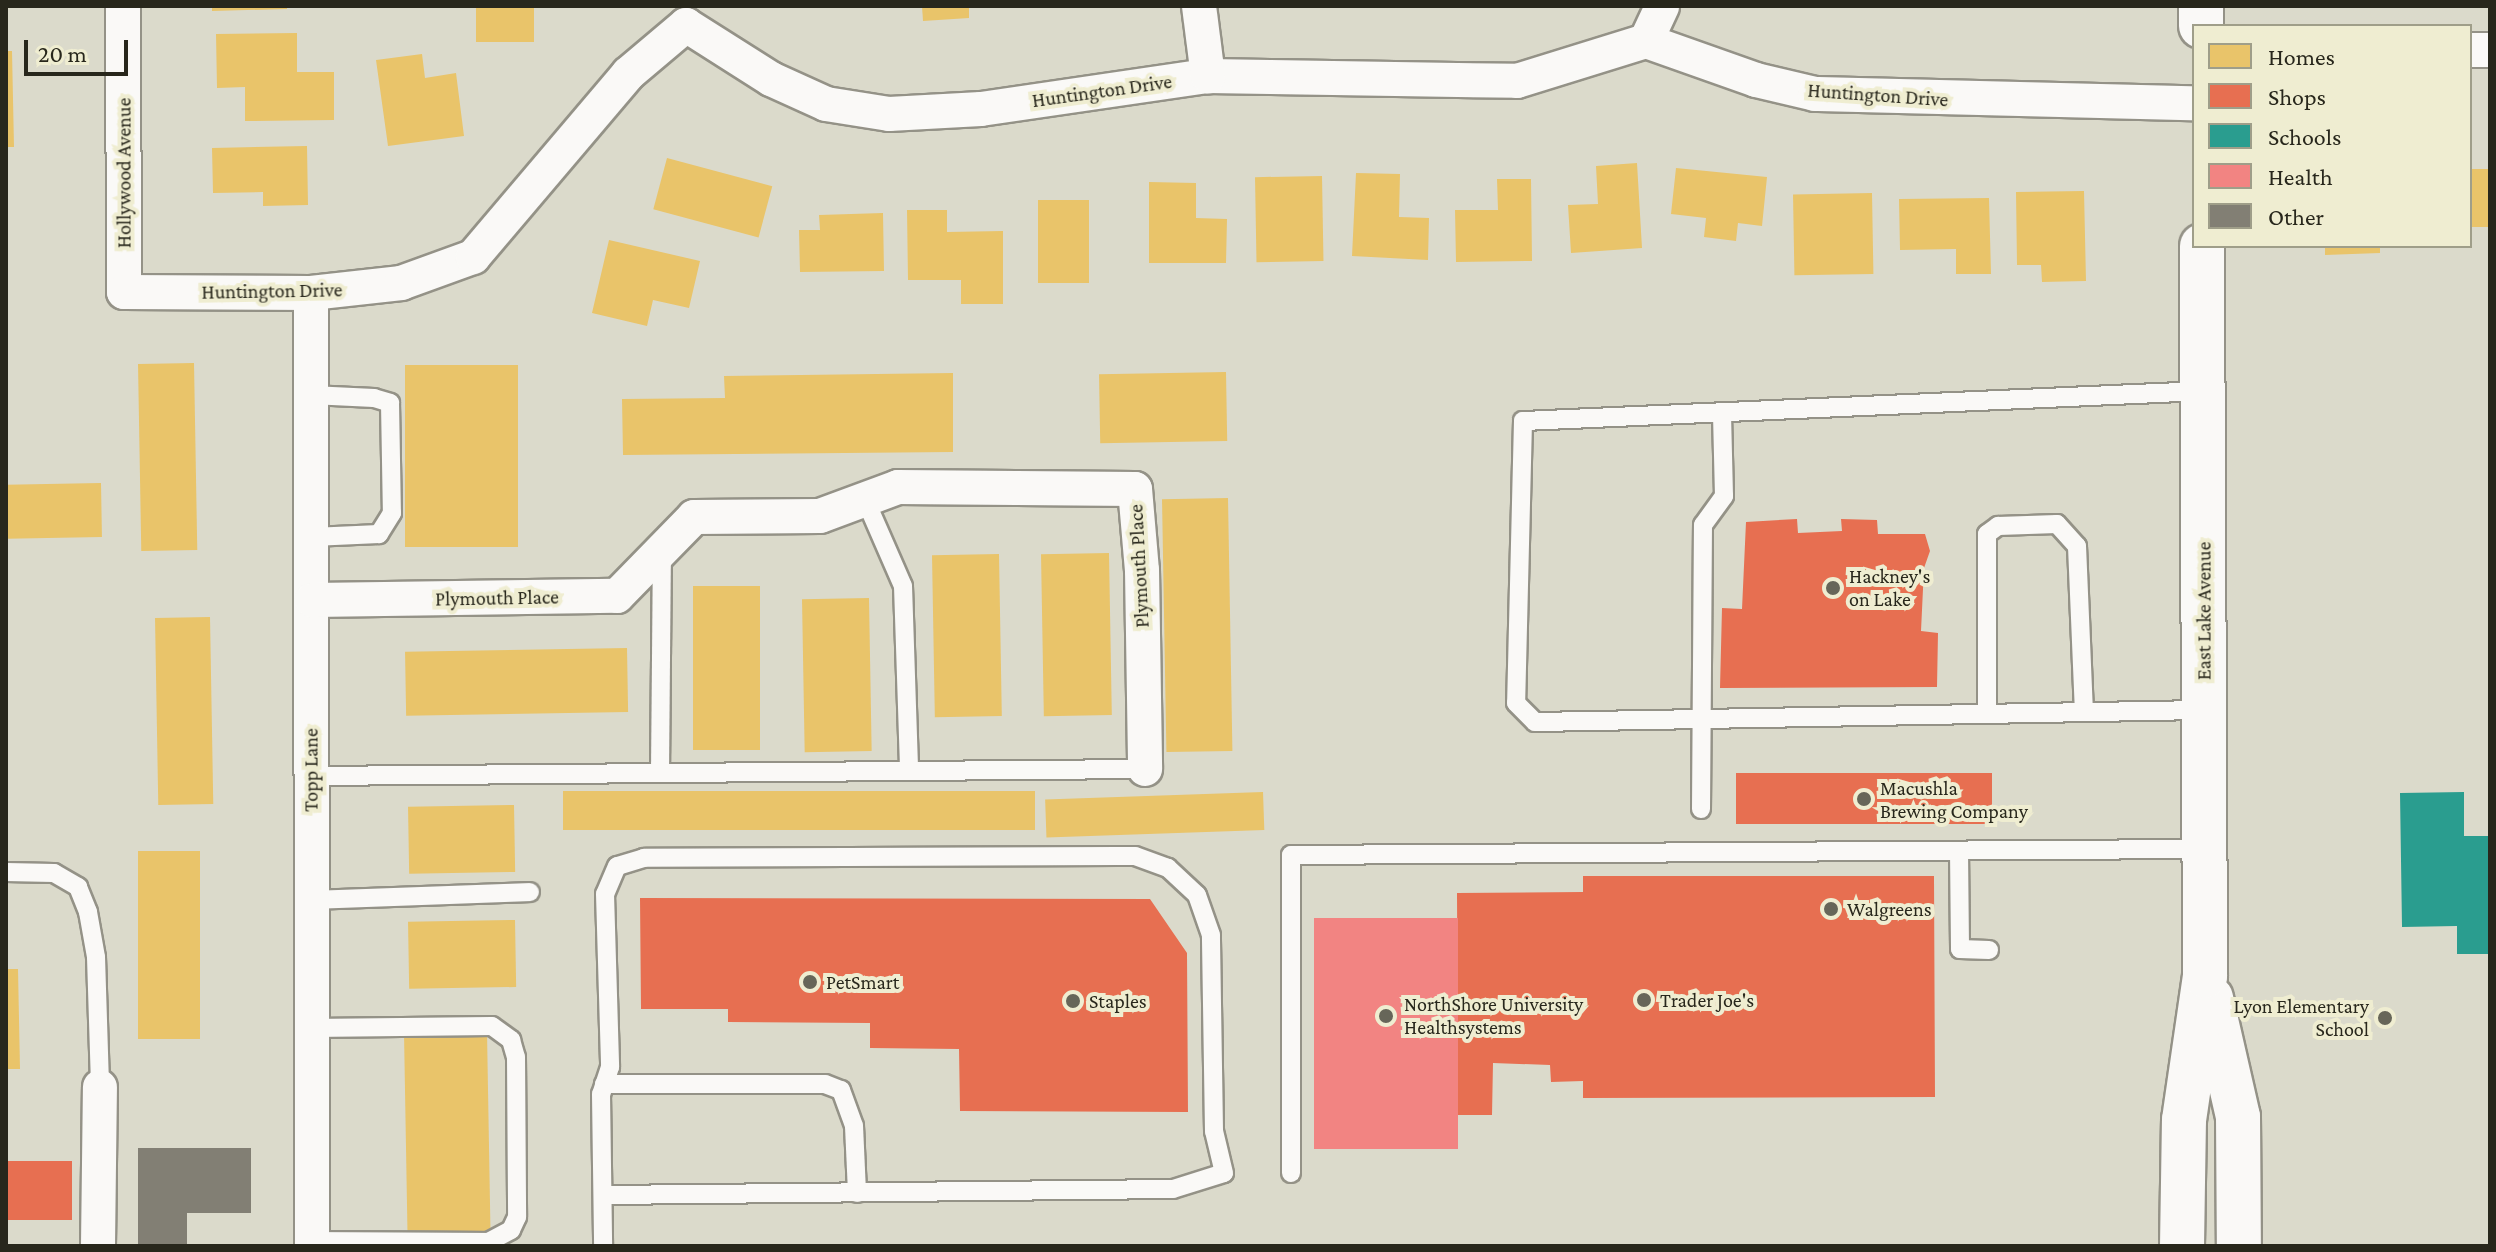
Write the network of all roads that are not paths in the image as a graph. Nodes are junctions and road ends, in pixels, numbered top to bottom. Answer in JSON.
{"nodes":[{"id":1,"x":123,"y":6,"type":"edge"},
{"id":2,"x":1199,"y":6,"type":"edge"},
{"id":3,"x":1662,"y":6,"type":"edge"},
{"id":4,"x":680,"y":16,"type":"edge"},
{"id":5,"x":1646,"y":41,"type":"junction"},
{"id":6,"x":1208,"y":76,"type":"junction"},
{"id":7,"x":2192,"y":103,"type":"edge"},
{"id":8,"x":2202,"y":248,"type":"edge"},
{"id":9,"x":124,"y":292,"type":"joint"},
{"id":10,"x":311,"y":293,"type":"junction"},
{"id":11,"x":2203,"y":391,"type":"junction"},
{"id":12,"x":311,"y":395,"type":"junction"},
{"id":13,"x":1722,"y":412,"type":"junction"},
{"id":14,"x":865,"y":499,"type":"junction"},
{"id":15,"x":312,"y":537,"type":"junction"},
{"id":16,"x":662,"y":550,"type":"junction"},
{"id":17,"x":312,"y":600,"type":"junction"},
{"id":18,"x":2204,"y":710,"type":"junction"},
{"id":19,"x":2084,"y":712,"type":"junction"},
{"id":20,"x":1987,"y":713,"type":"junction"},
{"id":21,"x":1702,"y":718,"type":"junction"},
{"id":22,"x":1145,"y":769,"type":"joint"},
{"id":23,"x":909,"y":771,"type":"junction"},
{"id":24,"x":660,"y":773,"type":"junction"},
{"id":25,"x":310,"y":776,"type":"junction"},
{"id":26,"x":1701,"y":809,"type":"dead end"},
{"id":27,"x":2205,"y":849,"type":"junction"},
{"id":28,"x":1959,"y":851,"type":"junction"},
{"id":29,"x":6,"y":872,"type":"edge"},
{"id":30,"x":530,"y":892,"type":"dead end"},
{"id":31,"x":313,"y":900,"type":"junction"},
{"id":32,"x":1989,"y":950,"type":"dead end"},
{"id":33,"x":2205,"y":976,"type":"junction"},
{"id":34,"x":311,"y":1028,"type":"junction"},
{"id":35,"x":604,"y":1084,"type":"junction"},
{"id":36,"x":100,"y":1087,"type":"joint"},
{"id":37,"x":1291,"y":1173,"type":"dead end"},
{"id":38,"x":857,"y":1193,"type":"junction"},
{"id":39,"x":603,"y":1195,"type":"junction"},
{"id":40,"x":312,"y":1244,"type":"edge"},
{"id":41,"x":98,"y":1246,"type":"edge"},
{"id":42,"x":603,"y":1246,"type":"edge"},
{"id":43,"x":2182,"y":1246,"type":"edge"},
{"id":44,"x":2239,"y":1246,"type":"edge"}],
"edges":[{"from":1,"to":9,"type":"street","name":"Hollywood Avenue"},
{"from":2,"to":6,"type":"street"},
{"from":3,"to":5,"type":"street"},
{"from":4,"to":6,"type":"street","name":"Huntington Drive"},
{"from":4,"to":10,"type":"street","name":"Huntington Drive"},
{"from":5,"to":6,"type":"street","name":"Huntington Drive"},
{"from":5,"to":7,"type":"street","name":"Huntington Drive"},
{"from":8,"to":11,"type":"main road","name":"East Lake Avenue"},
{"from":9,"to":10,"type":"street","name":"Huntington Drive"},
{"from":10,"to":12,"type":"street","name":"Topp Lane"},
{"from":11,"to":13,"type":"lane"},
{"from":11,"to":18,"type":"main road","name":"East Lake Avenue"},
{"from":12,"to":15,"type":"street","name":"Topp Lane"},
{"from":12,"to":15,"type":"lane"},
{"from":13,"to":21,"type":"lane"},
{"from":13,"to":21,"type":"lane"},
{"from":14,"to":16,"type":"street","name":"Plymouth Place"},
{"from":14,"to":22,"type":"street","name":"Plymouth Place"},
{"from":14,"to":23,"type":"lane"},
{"from":15,"to":17,"type":"street","name":"Topp Lane"},
{"from":16,"to":17,"type":"street","name":"Plymouth Place"},
{"from":16,"to":24,"type":"lane"},
{"from":17,"to":25,"type":"street","name":"Topp Lane"},
{"from":18,"to":19,"type":"lane"},
{"from":18,"to":27,"type":"main road","name":"East Lake Avenue"},
{"from":19,"to":20,"type":"lane"},
{"from":19,"to":20,"type":"lane"},
{"from":20,"to":21,"type":"lane"},
{"from":21,"to":26,"type":"lane"},
{"from":22,"to":23,"type":"lane"},
{"from":23,"to":24,"type":"lane"},
{"from":24,"to":25,"type":"lane"},
{"from":25,"to":31,"type":"street","name":"Topp Lane"},
{"from":27,"to":28,"type":"lane"},
{"from":27,"to":33,"type":"main road","name":"East Lake Avenue"},
{"from":28,"to":32,"type":"lane"},
{"from":28,"to":37,"type":"lane"},
{"from":29,"to":36,"type":"lane"},
{"from":30,"to":31,"type":"lane"},
{"from":31,"to":34,"type":"street","name":"Topp Lane"},
{"from":33,"to":43,"type":"main road","name":"East Lake Avenue"},
{"from":33,"to":44,"type":"main road","name":"East Lake Avenue"},
{"from":34,"to":40,"type":"street","name":"Topp Lane"},
{"from":34,"to":40,"type":"lane"},
{"from":35,"to":38,"type":"lane"},
{"from":35,"to":38,"type":"lane"},
{"from":35,"to":39,"type":"lane"},
{"from":36,"to":41,"type":"street"},
{"from":38,"to":39,"type":"lane"},
{"from":39,"to":42,"type":"lane"}]}
